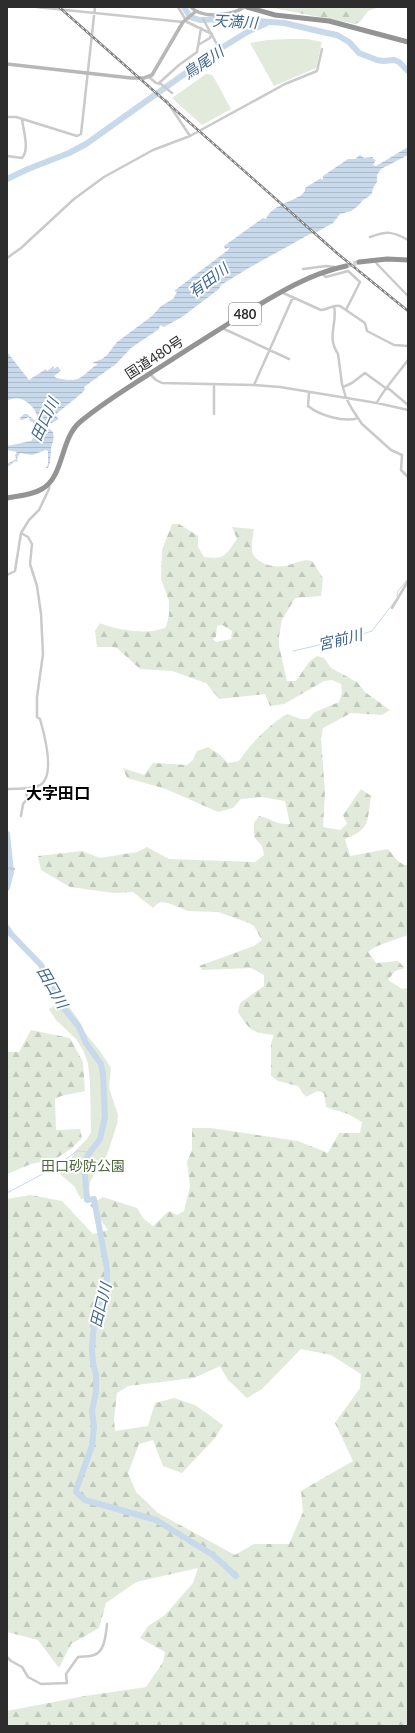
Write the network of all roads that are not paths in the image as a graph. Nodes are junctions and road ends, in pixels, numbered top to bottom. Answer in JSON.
{"nodes":[{"id":1,"x":36,"y":7,"type":"edge"},
{"id":2,"x":95,"y":7,"type":"edge"},
{"id":3,"x":178,"y":7,"type":"edge"},
{"id":4,"x":191,"y":7,"type":"edge"},
{"id":5,"x":245,"y":7,"type":"edge"},
{"id":6,"x":195,"y":12,"type":"junction"},
{"id":7,"x":94,"y":13,"type":"junction"},
{"id":8,"x":201,"y":14,"type":"junction"},
{"id":9,"x":184,"y":21,"type":"junction"},
{"id":10,"x":201,"y":28,"type":"junction"},
{"id":11,"x":408,"y":42,"type":"edge"},
{"id":12,"x":198,"y":45,"type":"junction"},
{"id":13,"x":322,"y":49,"type":"dead end"},
{"id":14,"x":224,"y":57,"type":"dead end"},
{"id":15,"x":7,"y":64,"type":"edge"},
{"id":16,"x":87,"y":72,"type":"junction"},
{"id":17,"x":149,"y":77,"type":"junction"},
{"id":18,"x":159,"y":83,"type":"junction"},
{"id":19,"x":172,"y":93,"type":"dead end"},
{"id":20,"x":166,"y":100,"type":"dead end"},
{"id":21,"x":7,"y":117,"type":"edge"},
{"id":22,"x":22,"y":119,"type":"junction"},
{"id":23,"x":190,"y":136,"type":"junction"},
{"id":24,"x":7,"y":156,"type":"edge"},
{"id":25,"x":370,"y":237,"type":"dead end"},
{"id":26,"x":408,"y":240,"type":"edge"},
{"id":27,"x":7,"y":258,"type":"edge"},
{"id":28,"x":376,"y":260,"type":"junction"},
{"id":29,"x":408,"y":260,"type":"edge"},
{"id":30,"x":359,"y":262,"type":"tunnel mouth"},
{"id":31,"x":346,"y":266,"type":"tunnel mouth"},
{"id":32,"x":338,"y":267,"type":"junction"},
{"id":33,"x":304,"y":269,"type":"dead end"},
{"id":34,"x":321,"y":273,"type":"junction"},
{"id":35,"x":281,"y":292,"type":"junction"},
{"id":36,"x":408,"y":296,"type":"edge"},
{"id":37,"x":293,"y":297,"type":"junction"},
{"id":38,"x":334,"y":306,"type":"junction"},
{"id":39,"x":346,"y":310,"type":"junction"},
{"id":40,"x":222,"y":328,"type":"junction"},
{"id":41,"x":408,"y":346,"type":"edge"},
{"id":42,"x":269,"y":350,"type":"junction"},
{"id":43,"x":289,"y":359,"type":"dead end"},
{"id":44,"x":408,"y":360,"type":"edge"},
{"id":45,"x":150,"y":374,"type":"junction"},
{"id":46,"x":214,"y":384,"type":"junction"},
{"id":47,"x":254,"y":385,"type":"junction"},
{"id":48,"x":344,"y":387,"type":"junction"},
{"id":49,"x":387,"y":388,"type":"junction"},
{"id":50,"x":309,"y":392,"type":"junction"},
{"id":51,"x":346,"y":398,"type":"junction"},
{"id":52,"x":377,"y":403,"type":"junction"},
{"id":53,"x":408,"y":405,"type":"edge"},
{"id":54,"x":408,"y":410,"type":"edge"},
{"id":55,"x":214,"y":414,"type":"dead end"},
{"id":56,"x":358,"y":418,"type":"junction"},
{"id":57,"x":408,"y":477,"type":"edge"},
{"id":58,"x":49,"y":485,"type":"junction"},
{"id":59,"x":7,"y":498,"type":"edge"},
{"id":60,"x":21,"y":533,"type":"junction"},
{"id":61,"x":7,"y":575,"type":"edge"},
{"id":62,"x":408,"y":581,"type":"edge"},
{"id":63,"x":392,"y":608,"type":"dead end"},
{"id":64,"x":26,"y":788,"type":"junction"},
{"id":65,"x":7,"y":789,"type":"edge"},
{"id":66,"x":21,"y":816,"type":"dead end"},
{"id":67,"x":7,"y":868,"type":"edge"},
{"id":68,"x":14,"y":869,"type":"dead end"},
{"id":69,"x":107,"y":1624,"type":"dead end"},
{"id":70,"x":7,"y":1657,"type":"edge"}],
"edges":[{"from":1,"to":7,"type":"street"},
{"from":2,"to":7,"type":"street"},
{"from":3,"to":9,"type":"street"},
{"from":4,"to":6,"type":"street"},
{"from":5,"to":8,"type":"street"},
{"from":5,"to":11,"type":"highway"},
{"from":6,"to":8,"type":"street"},
{"from":6,"to":9,"type":"street"},
{"from":7,"to":9,"type":"street"},
{"from":7,"to":16,"type":"street"},
{"from":8,"to":14,"type":"street","bridge":true},
{"from":9,"to":10,"type":"street"},
{"from":9,"to":17,"type":"street"},
{"from":10,"to":12,"type":"street"},
{"from":10,"to":12,"type":"street"},
{"from":12,"to":18,"type":"street"},
{"from":13,"to":23,"type":"street"},
{"from":15,"to":16,"type":"street"},
{"from":16,"to":17,"type":"street"},
{"from":16,"to":22,"type":"street"},
{"from":17,"to":18,"type":"street"},
{"from":18,"to":19,"type":"street"},
{"from":20,"to":23,"type":"street"},
{"from":21,"to":22,"type":"street"},
{"from":22,"to":24,"type":"street"},
{"from":23,"to":27,"type":"street"},
{"from":25,"to":26,"type":"street"},
{"from":28,"to":29,"type":"highway"},
{"from":28,"to":30,"type":"highway"},
{"from":28,"to":36,"type":"street"},
{"from":31,"to":32,"type":"highway","name":"国道480号","number":"480"},
{"from":32,"to":33,"type":"street"},
{"from":32,"to":34,"type":"highway","name":"国道480号","number":"480"},
{"from":34,"to":35,"type":"highway","name":"国道480号","number":"480"},
{"from":34,"to":39,"type":"street"},
{"from":35,"to":37,"type":"street"},
{"from":35,"to":40,"type":"highway","name":"国道480号","number":"480"},
{"from":37,"to":38,"type":"street"},
{"from":37,"to":42,"type":"street"},
{"from":38,"to":39,"type":"street"},
{"from":38,"to":48,"type":"street"},
{"from":39,"to":41,"type":"street"},
{"from":40,"to":42,"type":"street"},
{"from":40,"to":45,"type":"highway","name":"国道480号","number":"480"},
{"from":42,"to":43,"type":"street"},
{"from":42,"to":47,"type":"street"},
{"from":44,"to":49,"type":"street"},
{"from":45,"to":46,"type":"street"},
{"from":45,"to":58,"type":"highway","name":"国道480号","number":"480"},
{"from":46,"to":47,"type":"street"},
{"from":46,"to":55,"type":"street"},
{"from":47,"to":50,"type":"street"},
{"from":48,"to":49,"type":"street"},
{"from":48,"to":51,"type":"street"},
{"from":49,"to":52,"type":"street"},
{"from":49,"to":53,"type":"street"},
{"from":50,"to":51,"type":"street"},
{"from":50,"to":56,"type":"street"},
{"from":51,"to":52,"type":"street"},
{"from":51,"to":56,"type":"street"},
{"from":52,"to":54,"type":"street"},
{"from":56,"to":57,"type":"street"},
{"from":58,"to":59,"type":"highway"},
{"from":58,"to":60,"type":"street"},
{"from":60,"to":61,"type":"street"},
{"from":60,"to":64,"type":"street"},
{"from":62,"to":63,"type":"street"},
{"from":64,"to":65,"type":"street"},
{"from":64,"to":66,"type":"street"},
{"from":67,"to":68,"type":"street"},
{"from":69,"to":70,"type":"street"}]}
